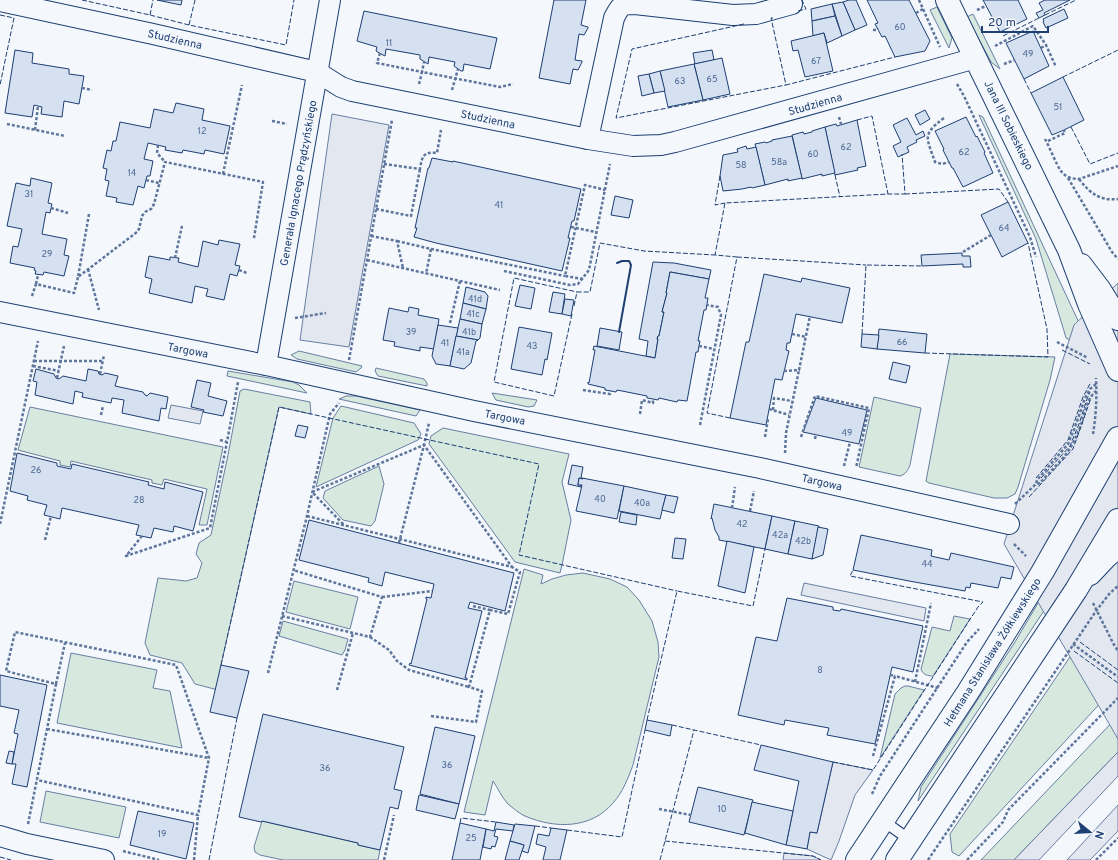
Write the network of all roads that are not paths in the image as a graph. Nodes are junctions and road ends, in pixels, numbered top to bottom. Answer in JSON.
{"nodes":[{"id":1,"x":330,"y":0,"type":"edge"},
{"id":2,"x":947,"y":0,"type":"edge"},
{"id":3,"x":0,"y":1,"type":"edge"},
{"id":4,"x":792,"y":4,"type":"dead end"},
{"id":5,"x":976,"y":58,"type":"junction"},
{"id":6,"x":317,"y":72,"type":"junction"},
{"id":7,"x":588,"y":139,"type":"junction"},
{"id":8,"x":1069,"y":250,"type":"junction"},
{"id":9,"x":1109,"y":295,"type":"edge"},
{"id":10,"x":0,"y":312,"type":"edge"},
{"id":11,"x":1118,"y":319,"type":"edge"},
{"id":12,"x":266,"y":365,"type":"junction"},
{"id":13,"x":1118,"y":370,"type":"edge"},
{"id":14,"x":1118,"y":438,"type":"edge"},
{"id":15,"x":1118,"y":520,"type":"edge"},
{"id":16,"x":1010,"y":524,"type":"dead end"},
{"id":17,"x":1118,"y":547,"type":"edge"},
{"id":18,"x":1076,"y":590,"type":"junction"},
{"id":19,"x":882,"y":820,"type":"junction"},
{"id":20,"x":0,"y":836,"type":"edge"},
{"id":21,"x":910,"y":840,"type":"junction"},
{"id":22,"x":104,"y":860,"type":"edge"},
{"id":23,"x":857,"y":860,"type":"edge"},
{"id":24,"x":897,"y":860,"type":"edge"}],
"edges":[{"from":1,"to":6,"type":"street","name":"Generała Ignacego Prądzyńskiego"},
{"from":2,"to":5,"type":"main road","name":"Jana III Sobieskiego"},
{"from":3,"to":6,"type":"street","name":"Studzienna"},
{"from":4,"to":7,"type":"street"},
{"from":5,"to":7,"type":"street","name":"Studzienna"},
{"from":5,"to":8,"type":"main road","name":"Jana III Sobieskiego"},
{"from":6,"to":7,"type":"street","name":"Studzienna"},
{"from":6,"to":12,"type":"street","name":"Generała Ignacego Prądzyńskiego"},
{"from":8,"to":9,"type":"main road","name":"Jana III Sobieskiego"},
{"from":8,"to":13,"type":"main road","name":"Jana III Sobieskiego"},
{"from":9,"to":11,"type":"main road","name":"Jana III Sobieskiego"},
{"from":10,"to":12,"type":"street","name":"Targowa"},
{"from":12,"to":16,"type":"street","name":"Targowa"},
{"from":14,"to":19,"type":"main road","name":"Hetmana Stanisława Żółkiewskiego"},
{"from":15,"to":18,"type":"main road"},
{"from":17,"to":18,"type":"main road"},
{"from":18,"to":21,"type":"main road"},
{"from":19,"to":21,"type":"lane"},
{"from":19,"to":23,"type":"main road","name":"Hetmana Stanisława Żółkiewskiego"},
{"from":20,"to":22,"type":"street"},
{"from":21,"to":24,"type":"main road"}]}
